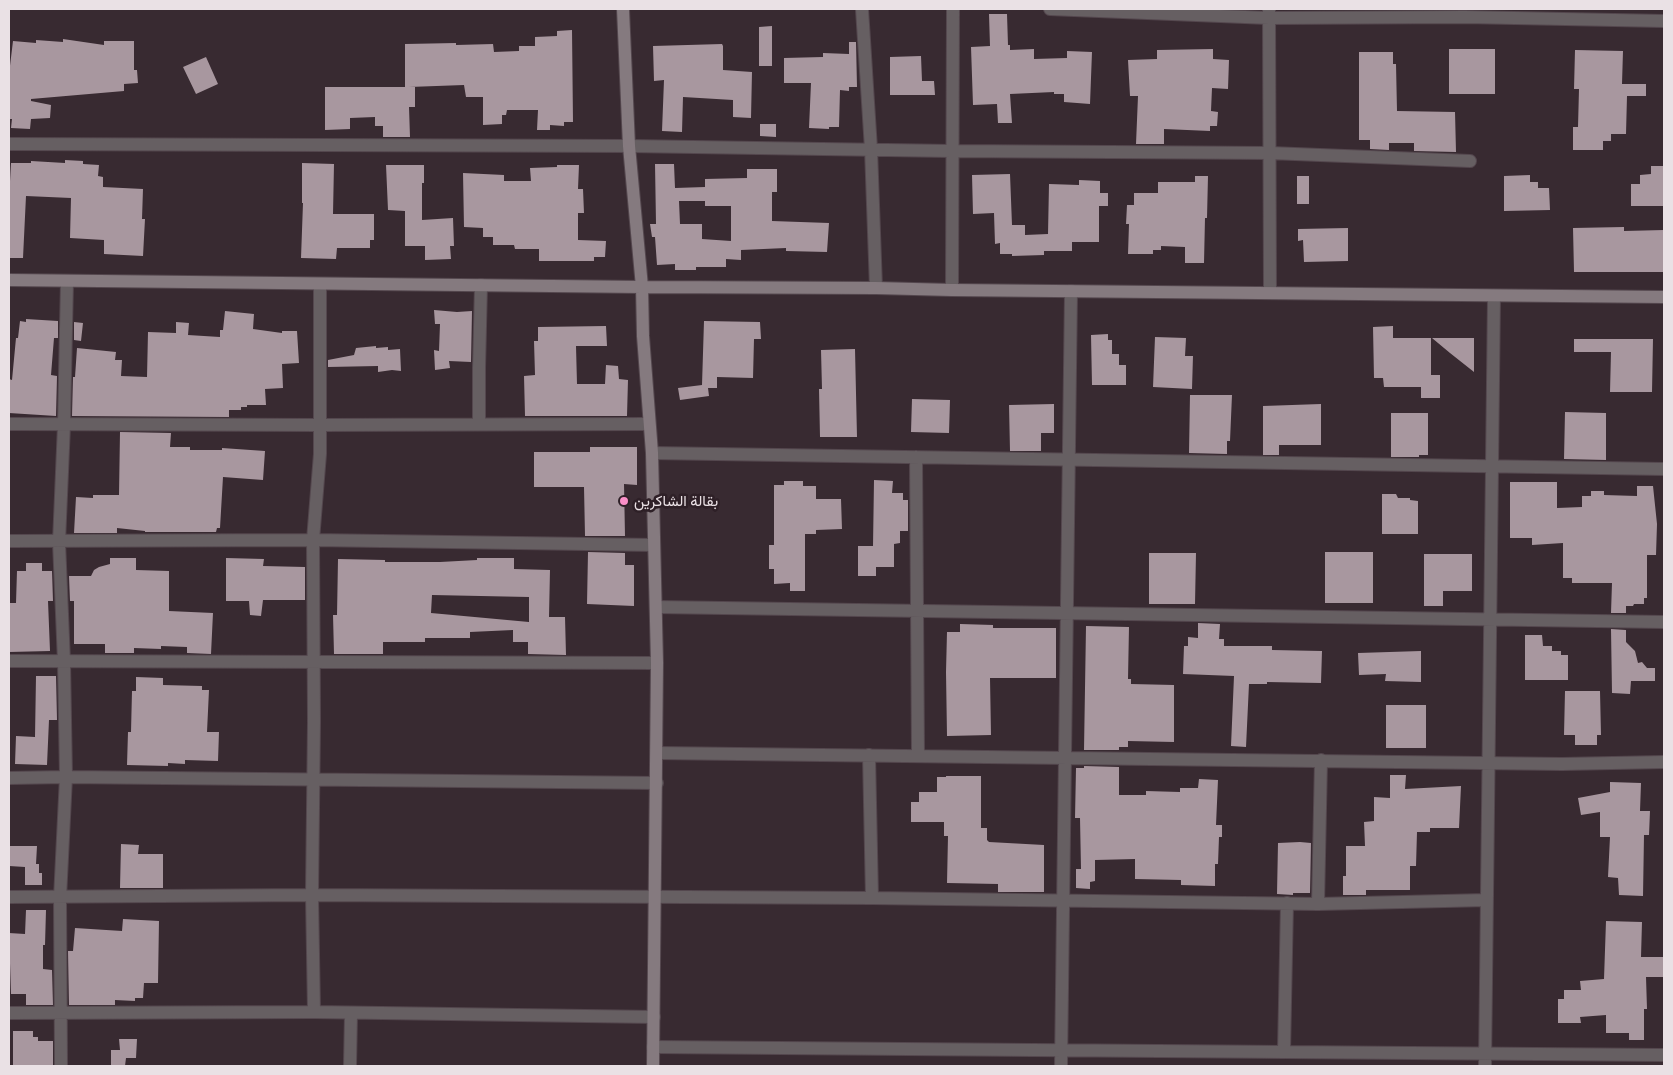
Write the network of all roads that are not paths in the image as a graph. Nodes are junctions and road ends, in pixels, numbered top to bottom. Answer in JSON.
{"nodes":[{"id":1,"x":623,"y":9,"type":"edge"},
{"id":2,"x":862,"y":9,"type":"edge"},
{"id":3,"x":953,"y":9,"type":"edge"},
{"id":4,"x":1050,"y":9,"type":"edge"},
{"id":5,"x":1269,"y":13,"type":"edge"},
{"id":6,"x":1464,"y":13,"type":"edge"},
{"id":7,"x":1664,"y":21,"type":"edge"},
{"id":8,"x":9,"y":144,"type":"edge"},
{"id":9,"x":629,"y":146,"type":"junction"},
{"id":10,"x":871,"y":149,"type":"junction"},
{"id":11,"x":951,"y":151,"type":"junction"},
{"id":12,"x":1270,"y":153,"type":"junction"},
{"id":13,"x":1470,"y":161,"type":"dead end"},
{"id":14,"x":9,"y":280,"type":"edge"},
{"id":15,"x":67,"y":281,"type":"junction"},
{"id":16,"x":320,"y":284,"type":"junction"},
{"id":17,"x":481,"y":285,"type":"junction"},
{"id":18,"x":642,"y":287,"type":"junction"},
{"id":19,"x":876,"y":288,"type":"junction"},
{"id":20,"x":952,"y":290,"type":"junction"},
{"id":21,"x":1070,"y":291,"type":"junction"},
{"id":22,"x":1270,"y":293,"type":"junction"},
{"id":23,"x":1494,"y":296,"type":"junction"},
{"id":24,"x":1664,"y":297,"type":"edge"},
{"id":25,"x":9,"y":424,"type":"edge"},
{"id":26,"x":64,"y":424,"type":"junction"},
{"id":27,"x":479,"y":424,"type":"junction"},
{"id":28,"x":649,"y":424,"type":"junction"},
{"id":29,"x":320,"y":425,"type":"junction"},
{"id":30,"x":652,"y":453,"type":"junction"},
{"id":31,"x":916,"y":457,"type":"junction"},
{"id":32,"x":1068,"y":459,"type":"junction"},
{"id":33,"x":1492,"y":466,"type":"junction"},
{"id":34,"x":1664,"y":469,"type":"edge"},
{"id":35,"x":314,"y":540,"type":"junction"},
{"id":36,"x":9,"y":541,"type":"edge"},
{"id":37,"x":59,"y":542,"type":"junction"},
{"id":38,"x":654,"y":545,"type":"junction"},
{"id":39,"x":656,"y":607,"type":"junction"},
{"id":40,"x":916,"y":610,"type":"junction"},
{"id":41,"x":1067,"y":613,"type":"junction"},
{"id":42,"x":1490,"y":619,"type":"junction"},
{"id":43,"x":1664,"y":622,"type":"edge"},
{"id":44,"x":9,"y":661,"type":"edge"},
{"id":45,"x":313,"y":661,"type":"junction"},
{"id":46,"x":64,"y":662,"type":"junction"},
{"id":47,"x":657,"y":663,"type":"junction"},
{"id":48,"x":657,"y":753,"type":"junction"},
{"id":49,"x":869,"y":755,"type":"junction"},
{"id":50,"x":918,"y":756,"type":"junction"},
{"id":51,"x":1065,"y":758,"type":"junction"},
{"id":52,"x":1321,"y":760,"type":"junction"},
{"id":53,"x":1664,"y":762,"type":"edge"},
{"id":54,"x":1489,"y":763,"type":"junction"},
{"id":55,"x":66,"y":777,"type":"junction"},
{"id":56,"x":9,"y":778,"type":"edge"},
{"id":57,"x":313,"y":779,"type":"junction"},
{"id":58,"x":657,"y":783,"type":"junction"},
{"id":59,"x":312,"y":895,"type":"junction"},
{"id":60,"x":655,"y":897,"type":"junction"},
{"id":61,"x":9,"y":898,"type":"edge"},
{"id":62,"x":60,"y":898,"type":"junction"},
{"id":63,"x":872,"y":898,"type":"junction"},
{"id":64,"x":1063,"y":900,"type":"junction"},
{"id":65,"x":1487,"y":900,"type":"junction"},
{"id":66,"x":1287,"y":903,"type":"junction"},
{"id":67,"x":1318,"y":904,"type":"junction"},
{"id":68,"x":314,"y":1012,"type":"junction"},
{"id":69,"x":9,"y":1013,"type":"edge"},
{"id":70,"x":61,"y":1013,"type":"junction"},
{"id":71,"x":351,"y":1013,"type":"junction"},
{"id":72,"x":654,"y":1017,"type":"junction"},
{"id":73,"x":653,"y":1047,"type":"junction"},
{"id":74,"x":1062,"y":1050,"type":"junction"},
{"id":75,"x":1284,"y":1052,"type":"junction"},
{"id":76,"x":1664,"y":1055,"type":"edge"},
{"id":77,"x":1485,"y":1060,"type":"edge"},
{"id":78,"x":61,"y":1066,"type":"edge"},
{"id":79,"x":350,"y":1066,"type":"edge"},
{"id":80,"x":653,"y":1066,"type":"edge"},
{"id":81,"x":1061,"y":1066,"type":"edge"}],
"edges":[{"from":1,"to":9,"type":"street"},
{"from":2,"to":10,"type":"street"},
{"from":3,"to":11,"type":"street"},
{"from":4,"to":5,"type":"street"},
{"from":5,"to":6,"type":"street"},
{"from":5,"to":12,"type":"street"},
{"from":6,"to":7,"type":"street"},
{"from":8,"to":9,"type":"street"},
{"from":9,"to":10,"type":"street"},
{"from":9,"to":18,"type":"street"},
{"from":10,"to":11,"type":"street"},
{"from":10,"to":19,"type":"street"},
{"from":11,"to":12,"type":"street"},
{"from":11,"to":20,"type":"street"},
{"from":12,"to":13,"type":"street"},
{"from":12,"to":22,"type":"street"},
{"from":14,"to":15,"type":"street"},
{"from":15,"to":16,"type":"street"},
{"from":15,"to":26,"type":"street"},
{"from":16,"to":17,"type":"street"},
{"from":16,"to":29,"type":"street"},
{"from":17,"to":18,"type":"street"},
{"from":17,"to":27,"type":"street"},
{"from":18,"to":19,"type":"street"},
{"from":18,"to":28,"type":"street"},
{"from":19,"to":20,"type":"street"},
{"from":20,"to":21,"type":"street"},
{"from":21,"to":22,"type":"street"},
{"from":21,"to":32,"type":"street"},
{"from":22,"to":23,"type":"street"},
{"from":23,"to":24,"type":"street"},
{"from":23,"to":33,"type":"street"},
{"from":25,"to":26,"type":"street"},
{"from":26,"to":29,"type":"street"},
{"from":26,"to":37,"type":"street"},
{"from":27,"to":28,"type":"street"},
{"from":27,"to":29,"type":"street"},
{"from":28,"to":30,"type":"street"},
{"from":29,"to":35,"type":"street"},
{"from":30,"to":31,"type":"street"},
{"from":30,"to":38,"type":"street"},
{"from":31,"to":32,"type":"street"},
{"from":31,"to":40,"type":"street"},
{"from":32,"to":33,"type":"street"},
{"from":32,"to":41,"type":"street"},
{"from":33,"to":34,"type":"street"},
{"from":33,"to":42,"type":"street"},
{"from":35,"to":37,"type":"street"},
{"from":35,"to":38,"type":"street"},
{"from":35,"to":45,"type":"street"},
{"from":36,"to":37,"type":"street"},
{"from":37,"to":46,"type":"street"},
{"from":38,"to":39,"type":"street"},
{"from":39,"to":40,"type":"street"},
{"from":39,"to":47,"type":"street"},
{"from":40,"to":41,"type":"street"},
{"from":40,"to":50,"type":"street"},
{"from":41,"to":42,"type":"street"},
{"from":41,"to":51,"type":"street"},
{"from":42,"to":43,"type":"street"},
{"from":42,"to":54,"type":"street"},
{"from":44,"to":46,"type":"street"},
{"from":45,"to":46,"type":"street"},
{"from":45,"to":47,"type":"street"},
{"from":45,"to":57,"type":"street"},
{"from":46,"to":55,"type":"street"},
{"from":47,"to":48,"type":"street"},
{"from":48,"to":49,"type":"street"},
{"from":48,"to":58,"type":"street"},
{"from":49,"to":50,"type":"street"},
{"from":49,"to":63,"type":"street"},
{"from":50,"to":51,"type":"street"},
{"from":51,"to":52,"type":"street"},
{"from":51,"to":64,"type":"street"},
{"from":52,"to":54,"type":"street"},
{"from":52,"to":67,"type":"street"},
{"from":53,"to":54,"type":"street"},
{"from":54,"to":65,"type":"street"},
{"from":55,"to":56,"type":"street"},
{"from":55,"to":57,"type":"street"},
{"from":55,"to":62,"type":"street"},
{"from":57,"to":58,"type":"street"},
{"from":57,"to":59,"type":"street"},
{"from":58,"to":60,"type":"street"},
{"from":59,"to":60,"type":"street"},
{"from":59,"to":62,"type":"street"},
{"from":59,"to":68,"type":"street"},
{"from":60,"to":63,"type":"street"},
{"from":60,"to":72,"type":"street"},
{"from":61,"to":62,"type":"street"},
{"from":62,"to":70,"type":"street"},
{"from":63,"to":64,"type":"street"},
{"from":64,"to":66,"type":"street"},
{"from":64,"to":74,"type":"street"},
{"from":65,"to":67,"type":"street"},
{"from":65,"to":77,"type":"street"},
{"from":66,"to":67,"type":"street"},
{"from":66,"to":75,"type":"street"},
{"from":68,"to":70,"type":"street"},
{"from":68,"to":71,"type":"street"},
{"from":69,"to":70,"type":"street"},
{"from":70,"to":78,"type":"street"},
{"from":71,"to":72,"type":"street"},
{"from":71,"to":79,"type":"street"},
{"from":72,"to":73,"type":"street"},
{"from":73,"to":74,"type":"street"},
{"from":73,"to":80,"type":"street"},
{"from":74,"to":75,"type":"street"},
{"from":74,"to":81,"type":"street"},
{"from":75,"to":77,"type":"street"},
{"from":76,"to":77,"type":"street"}]}
